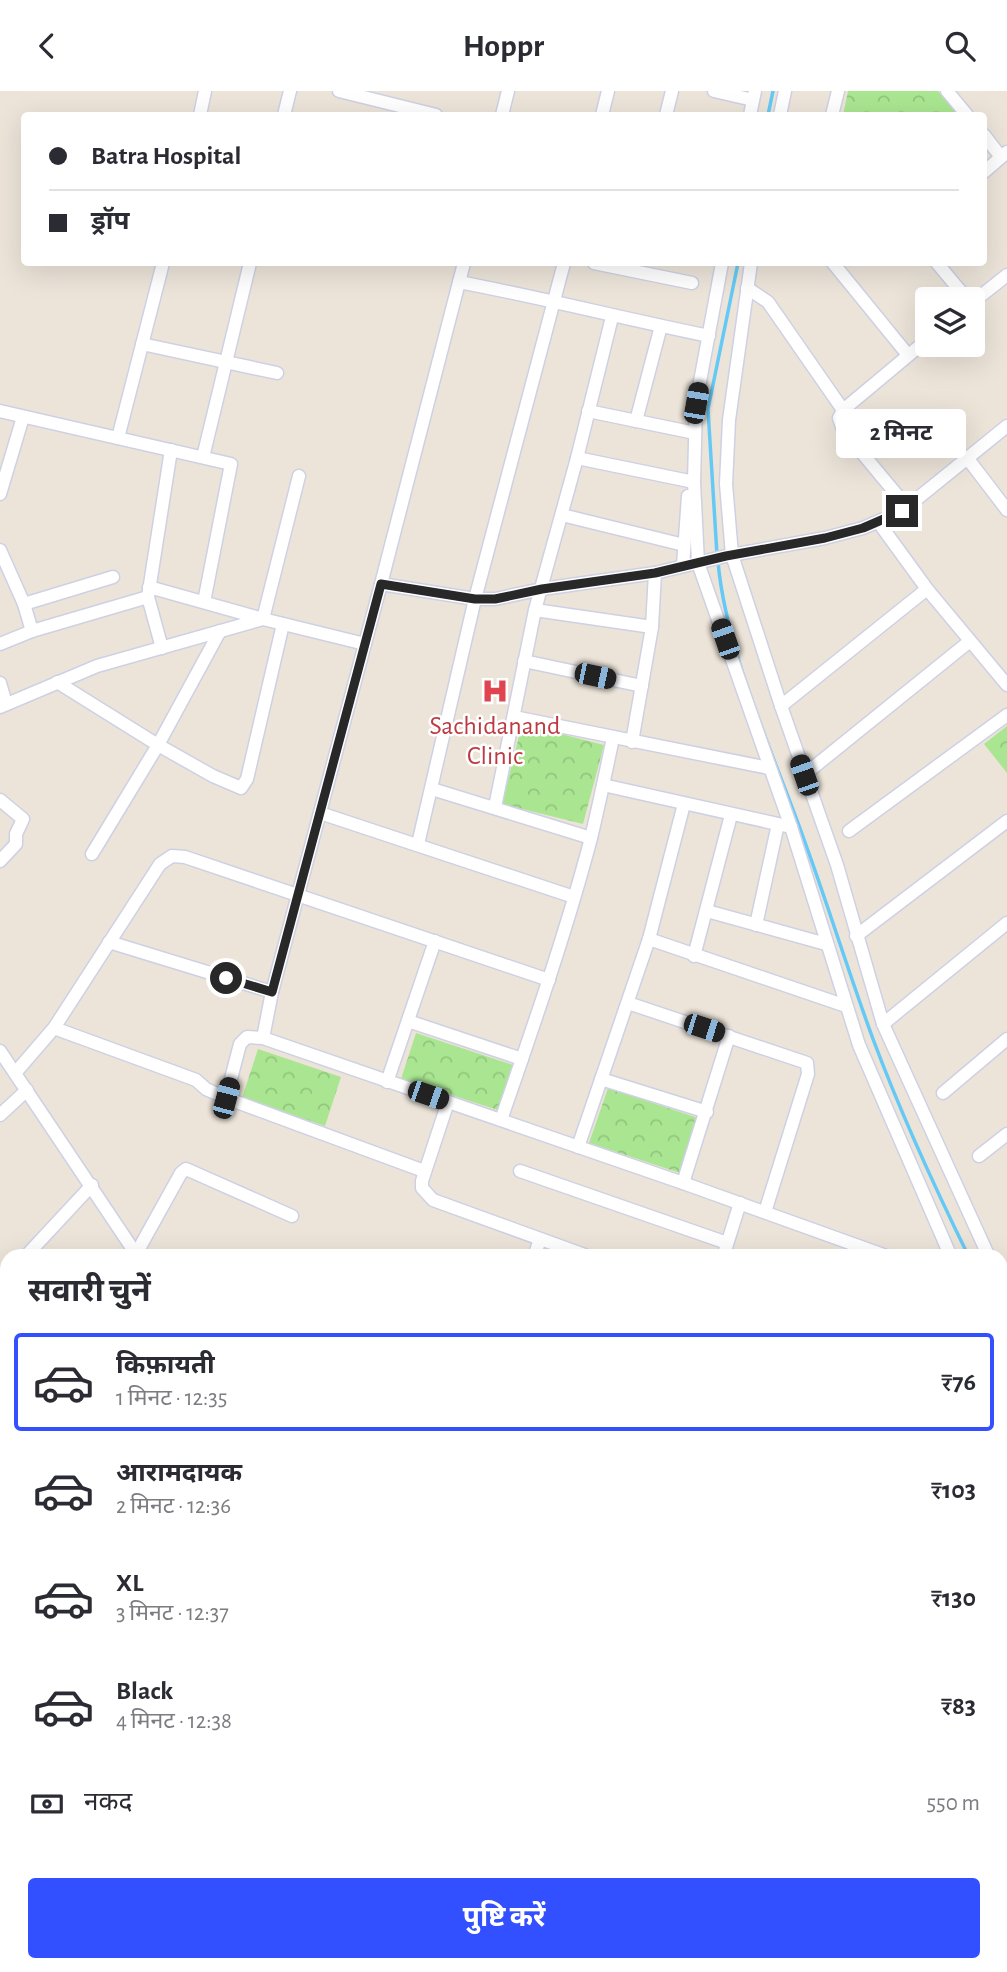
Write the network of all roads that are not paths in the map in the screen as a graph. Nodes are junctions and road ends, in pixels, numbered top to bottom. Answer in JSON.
{"nodes":[{"id":1,"x":205,"y":91,"type":"edge"},
{"id":2,"x":290,"y":91,"type":"edge"},
{"id":3,"x":340,"y":91,"type":"edge"},
{"id":4,"x":508,"y":91,"type":"edge"},
{"id":5,"x":608,"y":91,"type":"edge"},
{"id":6,"x":672,"y":91,"type":"edge"},
{"id":7,"x":714,"y":91,"type":"edge"},
{"id":8,"x":785,"y":91,"type":"edge"},
{"id":9,"x":838,"y":91,"type":"edge"},
{"id":10,"x":947,"y":91,"type":"edge"},
{"id":11,"x":754,"y":95,"type":"edge"},
{"id":12,"x":395,"y":110,"type":"edge"},
{"id":13,"x":201,"y":112,"type":"edge"},
{"id":14,"x":285,"y":112,"type":"edge"},
{"id":15,"x":503,"y":112,"type":"edge"},
{"id":16,"x":603,"y":112,"type":"edge"},
{"id":17,"x":667,"y":112,"type":"edge"},
{"id":18,"x":781,"y":112,"type":"edge"},
{"id":19,"x":833,"y":112,"type":"edge"},
{"id":20,"x":964,"y":112,"type":"edge"},
{"id":21,"x":987,"y":138,"type":"edge"},
{"id":22,"x":1004,"y":155,"type":"edge"},
{"id":23,"x":987,"y":169,"type":"edge"},
{"id":24,"x":162,"y":266,"type":"edge"},
{"id":25,"x":249,"y":266,"type":"edge"},
{"id":26,"x":463,"y":266,"type":"edge"},
{"id":27,"x":563,"y":266,"type":"edge"},
{"id":28,"x":609,"y":266,"type":"edge"},
{"id":29,"x":721,"y":266,"type":"edge"},
{"id":30,"x":751,"y":266,"type":"edge"},
{"id":31,"x":835,"y":266,"type":"edge"},
{"id":32,"x":940,"y":266,"type":"edge"},
{"id":33,"x":1007,"y":275,"type":"edge"},
{"id":34,"x":459,"y":282,"type":"junction"},
{"id":35,"x":692,"y":283,"type":"dead end"},
{"id":36,"x":957,"y":287,"type":"edge"},
{"id":37,"x":747,"y":288,"type":"junction"},
{"id":38,"x":985,"y":292,"type":"edge"},
{"id":39,"x":553,"y":300,"type":"junction"},
{"id":40,"x":612,"y":317,"type":"junction"},
{"id":41,"x":661,"y":326,"type":"junction"},
{"id":42,"x":709,"y":336,"type":"junction"},
{"id":43,"x":142,"y":344,"type":"junction"},
{"id":44,"x":915,"y":349,"type":"edge"},
{"id":45,"x":908,"y":355,"type":"junction"},
{"id":46,"x":225,"y":362,"type":"junction"},
{"id":47,"x":277,"y":373,"type":"dead end"},
{"id":48,"x":843,"y":410,"type":"junction"},
{"id":49,"x":0,"y":411,"type":"edge"},
{"id":50,"x":588,"y":411,"type":"junction"},
{"id":51,"x":23,"y":417,"type":"junction"},
{"id":52,"x":636,"y":421,"type":"junction"},
{"id":53,"x":1007,"y":426,"type":"edge"},
{"id":54,"x":695,"y":433,"type":"junction"},
{"id":55,"x":118,"y":438,"type":"junction"},
{"id":56,"x":171,"y":450,"type":"junction"},
{"id":57,"x":203,"y":457,"type":"junction"},
{"id":58,"x":578,"y":458,"type":"junction"},
{"id":59,"x":968,"y":459,"type":"junction"},
{"id":60,"x":299,"y":476,"type":"dead end"},
{"id":61,"x":692,"y":481,"type":"junction"},
{"id":62,"x":0,"y":494,"type":"edge"},
{"id":63,"x":907,"y":507,"type":"junction"},
{"id":64,"x":1007,"y":510,"type":"edge"},
{"id":65,"x":562,"y":515,"type":"junction"},
{"id":66,"x":879,"y":523,"type":"junction"},
{"id":67,"x":684,"y":545,"type":"junction"},
{"id":68,"x":0,"y":550,"type":"edge"},
{"id":69,"x":729,"y":556,"type":"junction"},
{"id":70,"x":700,"y":562,"type":"junction"},
{"id":71,"x":683,"y":566,"type":"junction"},
{"id":72,"x":655,"y":573,"type":"junction"},
{"id":73,"x":113,"y":577,"type":"dead end"},
{"id":74,"x":381,"y":584,"type":"junction"},
{"id":75,"x":542,"y":589,"type":"junction"},
{"id":76,"x":927,"y":589,"type":"junction"},
{"id":77,"x":149,"y":592,"type":"junction"},
{"id":78,"x":475,"y":599,"type":"junction"},
{"id":79,"x":204,"y":602,"type":"junction"},
{"id":80,"x":24,"y":604,"type":"junction"},
{"id":81,"x":535,"y":610,"type":"junction"},
{"id":82,"x":263,"y":619,"type":"junction"},
{"id":83,"x":283,"y":624,"type":"junction"},
{"id":84,"x":653,"y":627,"type":"junction"},
{"id":85,"x":32,"y":631,"type":"junction"},
{"id":86,"x":220,"y":631,"type":"junction"},
{"id":87,"x":970,"y":641,"type":"junction"},
{"id":88,"x":365,"y":643,"type":"junction"},
{"id":89,"x":0,"y":644,"type":"edge"},
{"id":90,"x":162,"y":647,"type":"junction"},
{"id":91,"x":524,"y":661,"type":"junction"},
{"id":92,"x":57,"y":682,"type":"junction"},
{"id":93,"x":0,"y":683,"type":"edge"},
{"id":94,"x":1007,"y":685,"type":"edge"},
{"id":95,"x":642,"y":686,"type":"junction"},
{"id":96,"x":3,"y":705,"type":"edge"},
{"id":97,"x":781,"y":706,"type":"junction"},
{"id":98,"x":1007,"y":715,"type":"edge"},
{"id":99,"x":514,"y":717,"type":"junction"},
{"id":100,"x":613,"y":738,"type":"junction"},
{"id":101,"x":632,"y":742,"type":"junction"},
{"id":102,"x":158,"y":745,"type":"junction"},
{"id":103,"x":769,"y":768,"type":"junction"},
{"id":104,"x":804,"y":775,"type":"junction"},
{"id":105,"x":603,"y":785,"type":"junction"},
{"id":106,"x":432,"y":789,"type":"junction"},
{"id":107,"x":0,"y":800,"type":"edge"},
{"id":108,"x":684,"y":804,"type":"junction"},
{"id":109,"x":495,"y":807,"type":"junction"},
{"id":110,"x":320,"y":813,"type":"junction"},
{"id":111,"x":731,"y":815,"type":"junction"},
{"id":112,"x":1007,"y":821,"type":"edge"},
{"id":113,"x":785,"y":825,"type":"junction"},
{"id":114,"x":849,"y":831,"type":"dead end"},
{"id":115,"x":591,"y":838,"type":"junction"},
{"id":116,"x":418,"y":844,"type":"junction"},
{"id":117,"x":92,"y":854,"type":"dead end"},
{"id":118,"x":0,"y":861,"type":"edge"},
{"id":119,"x":298,"y":894,"type":"junction"},
{"id":120,"x":574,"y":897,"type":"junction"},
{"id":121,"x":707,"y":911,"type":"junction"},
{"id":122,"x":1007,"y":923,"type":"edge"},
{"id":123,"x":756,"y":925,"type":"junction"},
{"id":124,"x":856,"y":936,"type":"junction"},
{"id":125,"x":649,"y":939,"type":"junction"},
{"id":126,"x":435,"y":941,"type":"junction"},
{"id":127,"x":109,"y":942,"type":"junction"},
{"id":128,"x":827,"y":944,"type":"junction"},
{"id":129,"x":694,"y":956,"type":"junction"},
{"id":130,"x":549,"y":979,"type":"junction"},
{"id":131,"x":272,"y":992,"type":"junction"},
{"id":132,"x":628,"y":1003,"type":"junction"},
{"id":133,"x":846,"y":1006,"type":"junction"},
{"id":134,"x":408,"y":1021,"type":"junction"},
{"id":135,"x":883,"y":1024,"type":"junction"},
{"id":136,"x":54,"y":1028,"type":"junction"},
{"id":137,"x":729,"y":1036,"type":"junction"},
{"id":138,"x":263,"y":1038,"type":"junction"},
{"id":139,"x":1007,"y":1039,"type":"edge"},
{"id":140,"x":0,"y":1051,"type":"edge"},
{"id":141,"x":522,"y":1059,"type":"junction"},
{"id":142,"x":16,"y":1072,"type":"junction"},
{"id":143,"x":601,"y":1079,"type":"junction"},
{"id":144,"x":387,"y":1082,"type":"junction"},
{"id":145,"x":27,"y":1090,"type":"junction"},
{"id":146,"x":943,"y":1093,"type":"dead end"},
{"id":147,"x":226,"y":1098,"type":"junction"},
{"id":148,"x":448,"y":1102,"type":"junction"},
{"id":149,"x":707,"y":1112,"type":"junction"},
{"id":150,"x":0,"y":1115,"type":"edge"},
{"id":151,"x":500,"y":1120,"type":"junction"},
{"id":152,"x":1007,"y":1134,"type":"edge"},
{"id":153,"x":578,"y":1147,"type":"junction"},
{"id":154,"x":979,"y":1156,"type":"dead end"},
{"id":155,"x":425,"y":1171,"type":"junction"},
{"id":156,"x":520,"y":1171,"type":"dead end"},
{"id":157,"x":683,"y":1183,"type":"junction"},
{"id":158,"x":92,"y":1185,"type":"junction"},
{"id":159,"x":740,"y":1203,"type":"junction"},
{"id":160,"x":765,"y":1212,"type":"junction"},
{"id":161,"x":292,"y":1216,"type":"dead end"},
{"id":162,"x":540,"y":1239,"type":"junction"},
{"id":163,"x":727,"y":1243,"type":"junction"},
{"id":164,"x":32,"y":1249,"type":"edge"},
{"id":165,"x":133,"y":1249,"type":"edge"},
{"id":166,"x":140,"y":1249,"type":"edge"},
{"id":167,"x":537,"y":1249,"type":"edge"},
{"id":168,"x":568,"y":1249,"type":"edge"},
{"id":169,"x":725,"y":1249,"type":"edge"},
{"id":170,"x":854,"y":1249,"type":"edge"},
{"id":171,"x":948,"y":1249,"type":"edge"},
{"id":172,"x":985,"y":1249,"type":"edge"}],
"edges":[{"from":1,"to":13,"type":"street"},
{"from":2,"to":14,"type":"street"},
{"from":3,"to":12,"type":"street"},
{"from":4,"to":15,"type":"street"},
{"from":5,"to":16,"type":"street"},
{"from":6,"to":17,"type":"street"},
{"from":7,"to":11,"type":"street"},
{"from":8,"to":18,"type":"street"},
{"from":9,"to":19,"type":"street"},
{"from":10,"to":20,"type":"street"},
{"from":21,"to":22,"type":"street"},
{"from":22,"to":23,"type":"street"},
{"from":24,"to":43,"type":"street"},
{"from":25,"to":46,"type":"street"},
{"from":26,"to":34,"type":"street"},
{"from":27,"to":39,"type":"street"},
{"from":28,"to":35,"type":"street"},
{"from":29,"to":42,"type":"street"},
{"from":30,"to":37,"type":"street"},
{"from":31,"to":45,"type":"street"},
{"from":32,"to":36,"type":"street"},
{"from":33,"to":38,"type":"street"},
{"from":34,"to":39,"type":"street"},
{"from":34,"to":74,"type":"street"},
{"from":37,"to":48,"type":"street"},
{"from":37,"to":69,"type":"street"},
{"from":39,"to":40,"type":"street"},
{"from":39,"to":78,"type":"street"},
{"from":40,"to":41,"type":"street"},
{"from":40,"to":50,"type":"street"},
{"from":41,"to":42,"type":"street"},
{"from":41,"to":52,"type":"street"},
{"from":42,"to":54,"type":"street"},
{"from":43,"to":46,"type":"street"},
{"from":43,"to":55,"type":"street"},
{"from":44,"to":45,"type":"street"},
{"from":45,"to":48,"type":"street"},
{"from":46,"to":47,"type":"street"},
{"from":46,"to":57,"type":"street"},
{"from":48,"to":63,"type":"street"},
{"from":49,"to":51,"type":"street"},
{"from":50,"to":52,"type":"street"},
{"from":50,"to":58,"type":"street"},
{"from":51,"to":55,"type":"street"},
{"from":51,"to":62,"type":"street"},
{"from":52,"to":54,"type":"street"},
{"from":53,"to":59,"type":"street"},
{"from":54,"to":61,"type":"street"},
{"from":55,"to":56,"type":"street"},
{"from":56,"to":57,"type":"street"},
{"from":56,"to":77,"type":"street"},
{"from":57,"to":79,"type":"street"},
{"from":58,"to":61,"type":"street"},
{"from":58,"to":65,"type":"street"},
{"from":59,"to":63,"type":"street"},
{"from":59,"to":64,"type":"street"},
{"from":60,"to":82,"type":"street"},
{"from":61,"to":67,"type":"street"},
{"from":61,"to":70,"type":"street"},
{"from":63,"to":66,"type":"street"},
{"from":65,"to":67,"type":"street"},
{"from":65,"to":75,"type":"street"},
{"from":66,"to":69,"type":"street"},
{"from":66,"to":76,"type":"street"},
{"from":67,"to":71,"type":"street"},
{"from":68,"to":80,"type":"street"},
{"from":69,"to":70,"type":"street"},
{"from":69,"to":97,"type":"street"},
{"from":70,"to":71,"type":"street"},
{"from":70,"to":103,"type":"street"},
{"from":71,"to":72,"type":"street"},
{"from":72,"to":75,"type":"street"},
{"from":72,"to":84,"type":"street"},
{"from":73,"to":80,"type":"street"},
{"from":74,"to":78,"type":"street"},
{"from":74,"to":88,"type":"street"},
{"from":75,"to":78,"type":"street"},
{"from":75,"to":81,"type":"street"},
{"from":76,"to":87,"type":"street"},
{"from":76,"to":97,"type":"street"},
{"from":77,"to":79,"type":"street"},
{"from":77,"to":85,"type":"street"},
{"from":77,"to":90,"type":"street"},
{"from":78,"to":106,"type":"street"},
{"from":79,"to":82,"type":"street"},
{"from":80,"to":85,"type":"street"},
{"from":81,"to":84,"type":"street"},
{"from":81,"to":91,"type":"street"},
{"from":82,"to":83,"type":"street"},
{"from":82,"to":86,"type":"street"},
{"from":83,"to":88,"type":"street"},
{"from":83,"to":102,"type":"street"},
{"from":84,"to":95,"type":"street"},
{"from":85,"to":89,"type":"street"},
{"from":86,"to":90,"type":"street"},
{"from":86,"to":102,"type":"street"},
{"from":87,"to":94,"type":"street"},
{"from":87,"to":104,"type":"street"},
{"from":88,"to":110,"type":"street"},
{"from":90,"to":92,"type":"street"},
{"from":91,"to":95,"type":"street"},
{"from":91,"to":99,"type":"street"},
{"from":92,"to":96,"type":"street"},
{"from":92,"to":102,"type":"street"},
{"from":93,"to":96,"type":"street"},
{"from":95,"to":101,"type":"street"},
{"from":97,"to":104,"type":"street"},
{"from":98,"to":114,"type":"street"},
{"from":99,"to":100,"type":"street"},
{"from":99,"to":109,"type":"street"},
{"from":100,"to":101,"type":"street"},
{"from":100,"to":105,"type":"street"},
{"from":101,"to":103,"type":"street"},
{"from":102,"to":117,"type":"street"},
{"from":103,"to":113,"type":"street"},
{"from":104,"to":124,"type":"street"},
{"from":105,"to":108,"type":"street"},
{"from":105,"to":115,"type":"street"},
{"from":106,"to":109,"type":"street"},
{"from":106,"to":116,"type":"street"},
{"from":107,"to":118,"type":"street"},
{"from":108,"to":111,"type":"street"},
{"from":108,"to":125,"type":"street"},
{"from":109,"to":115,"type":"street"},
{"from":110,"to":116,"type":"street"},
{"from":110,"to":119,"type":"street"},
{"from":111,"to":113,"type":"street"},
{"from":111,"to":121,"type":"street"},
{"from":112,"to":124,"type":"street"},
{"from":113,"to":123,"type":"street"},
{"from":113,"to":128,"type":"street"},
{"from":115,"to":120,"type":"street"},
{"from":116,"to":120,"type":"street"},
{"from":119,"to":126,"type":"street"},
{"from":119,"to":127,"type":"street"},
{"from":119,"to":131,"type":"street"},
{"from":120,"to":130,"type":"street"},
{"from":121,"to":123,"type":"street"},
{"from":121,"to":129,"type":"street"},
{"from":122,"to":135,"type":"street"},
{"from":123,"to":128,"type":"street"},
{"from":124,"to":135,"type":"street"},
{"from":125,"to":129,"type":"street"},
{"from":125,"to":132,"type":"street"},
{"from":126,"to":130,"type":"street"},
{"from":126,"to":134,"type":"street"},
{"from":127,"to":131,"type":"street"},
{"from":127,"to":136,"type":"street"},
{"from":128,"to":133,"type":"street"},
{"from":129,"to":133,"type":"street"},
{"from":130,"to":141,"type":"street"},
{"from":131,"to":138,"type":"street"},
{"from":132,"to":137,"type":"street"},
{"from":132,"to":143,"type":"street"},
{"from":133,"to":171,"type":"street"},
{"from":134,"to":141,"type":"street"},
{"from":134,"to":144,"type":"street"},
{"from":135,"to":172,"type":"street"},
{"from":136,"to":142,"type":"street"},
{"from":136,"to":147,"type":"street"},
{"from":137,"to":149,"type":"street"},
{"from":137,"to":160,"type":"street"},
{"from":138,"to":144,"type":"street"},
{"from":138,"to":147,"type":"street"},
{"from":139,"to":146,"type":"street"},
{"from":140,"to":142,"type":"street"},
{"from":141,"to":151,"type":"street"},
{"from":142,"to":145,"type":"street"},
{"from":143,"to":149,"type":"street"},
{"from":143,"to":153,"type":"street"},
{"from":144,"to":148,"type":"street"},
{"from":145,"to":150,"type":"street"},
{"from":145,"to":158,"type":"street"},
{"from":147,"to":155,"type":"street"},
{"from":148,"to":151,"type":"street"},
{"from":148,"to":155,"type":"street"},
{"from":149,"to":157,"type":"street"},
{"from":151,"to":153,"type":"street"},
{"from":152,"to":154,"type":"street"},
{"from":153,"to":157,"type":"street"},
{"from":155,"to":162,"type":"street"},
{"from":156,"to":163,"type":"street"},
{"from":157,"to":159,"type":"street"},
{"from":158,"to":164,"type":"street"},
{"from":158,"to":165,"type":"street"},
{"from":159,"to":160,"type":"street"},
{"from":159,"to":163,"type":"street"},
{"from":160,"to":170,"type":"street"},
{"from":161,"to":166,"type":"street"},
{"from":162,"to":167,"type":"street"},
{"from":162,"to":168,"type":"street"},
{"from":163,"to":169,"type":"street"}]}
